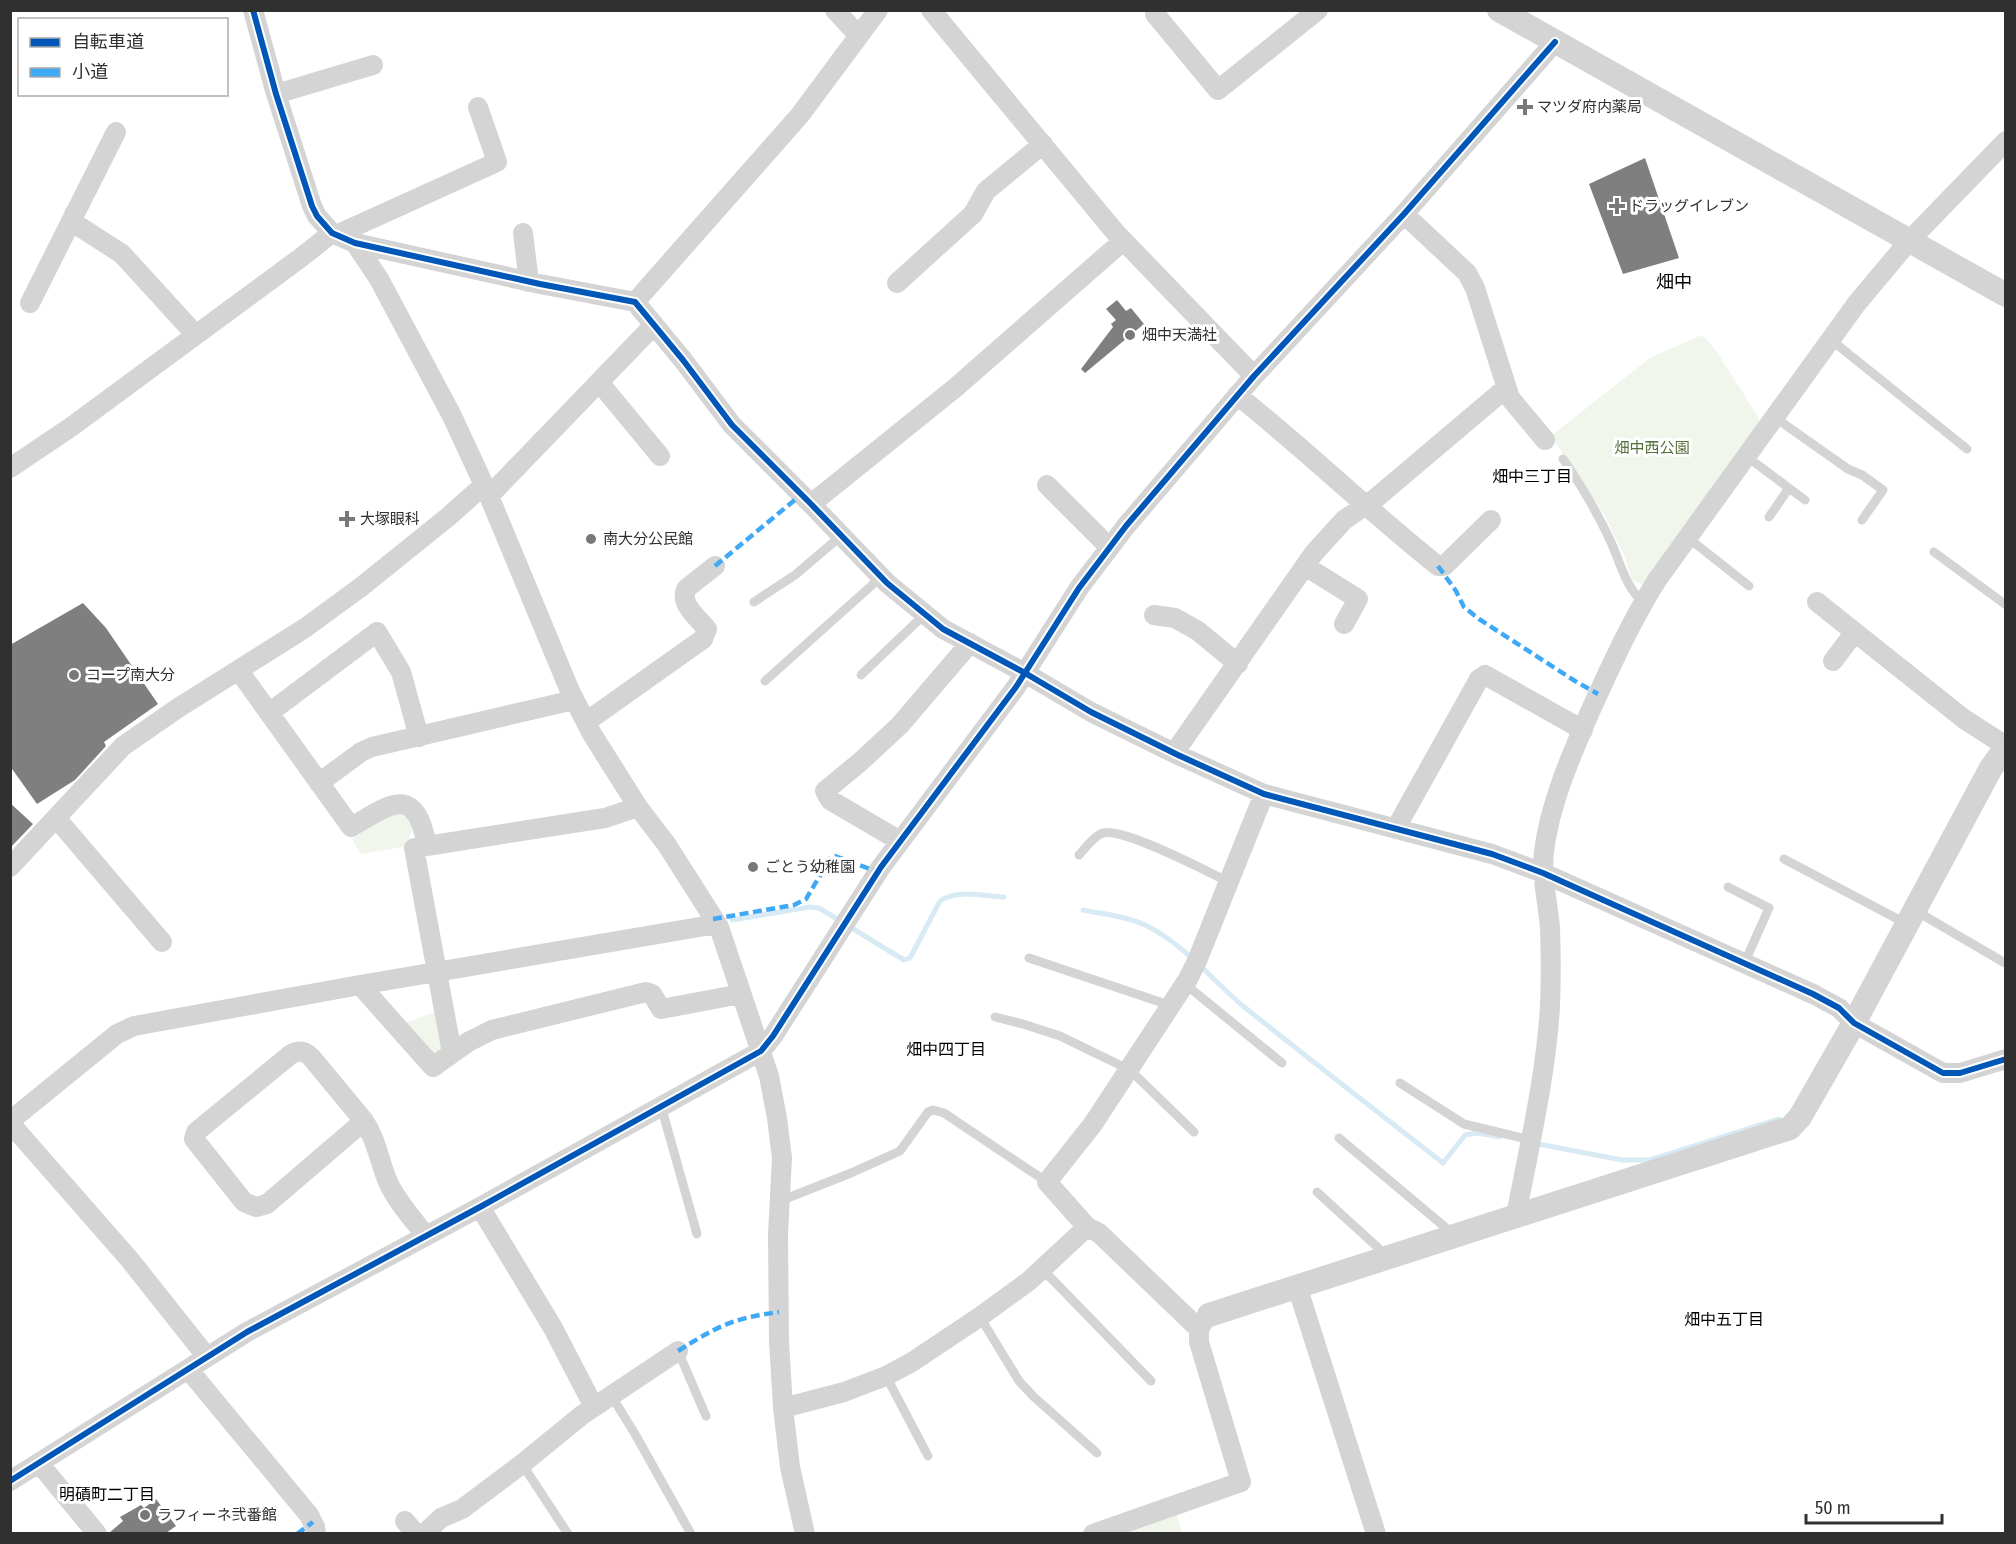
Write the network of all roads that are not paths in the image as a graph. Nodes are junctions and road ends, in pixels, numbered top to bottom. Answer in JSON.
{"nodes":[{"id":1,"x":253,"y":10,"type":"edge"},
{"id":2,"x":835,"y":10,"type":"edge"},
{"id":3,"x":878,"y":10,"type":"edge"},
{"id":4,"x":932,"y":10,"type":"edge"},
{"id":5,"x":1318,"y":10,"type":"edge"},
{"id":6,"x":1499,"y":10,"type":"edge"},
{"id":7,"x":1155,"y":15,"type":"dead end"},
{"id":8,"x":859,"y":36,"type":"junction"},
{"id":9,"x":1555,"y":42,"type":"junction"},
{"id":10,"x":373,"y":65,"type":"dead end"},
{"id":11,"x":276,"y":94,"type":"junction"},
{"id":12,"x":478,"y":107,"type":"dead end"},
{"id":13,"x":116,"y":132,"type":"dead end"},
{"id":14,"x":2006,"y":141,"type":"edge"},
{"id":15,"x":1043,"y":144,"type":"junction"},
{"id":16,"x":74,"y":214,"type":"junction"},
{"id":17,"x":1404,"y":214,"type":"junction"},
{"id":18,"x":523,"y":233,"type":"dead end"},
{"id":19,"x":334,"y":234,"type":"junction"},
{"id":20,"x":1123,"y":241,"type":"junction"},
{"id":21,"x":1909,"y":241,"type":"junction"},
{"id":22,"x":355,"y":243,"type":"junction"},
{"id":23,"x":529,"y":282,"type":"junction"},
{"id":24,"x":897,"y":284,"type":"dead end"},
{"id":25,"x":2006,"y":295,"type":"edge"},
{"id":26,"x":635,"y":302,"type":"junction"},
{"id":27,"x":30,"y":303,"type":"dead end"},
{"id":28,"x":654,"y":325,"type":"junction"},
{"id":29,"x":195,"y":334,"type":"junction"},
{"id":30,"x":1830,"y":339,"type":"junction"},
{"id":31,"x":1254,"y":376,"type":"junction"},
{"id":32,"x":599,"y":382,"type":"junction"},
{"id":33,"x":1506,"y":388,"type":"junction"},
{"id":34,"x":1237,"y":395,"type":"junction"},
{"id":35,"x":1774,"y":417,"type":"junction"},
{"id":36,"x":1545,"y":440,"type":"dead end"},
{"id":37,"x":1967,"y":449,"type":"dead end"},
{"id":38,"x":660,"y":456,"type":"dead end"},
{"id":39,"x":1746,"y":456,"type":"junction"},
{"id":40,"x":1563,"y":459,"type":"dead end"},
{"id":41,"x":10,"y":468,"type":"edge"},
{"id":42,"x":1047,"y":485,"type":"dead end"},
{"id":43,"x":1789,"y":488,"type":"junction"},
{"id":44,"x":487,"y":490,"type":"junction"},
{"id":45,"x":1805,"y":500,"type":"dead end"},
{"id":46,"x":811,"y":504,"type":"junction"},
{"id":47,"x":1365,"y":505,"type":"junction"},
{"id":48,"x":1769,"y":517,"type":"dead end"},
{"id":49,"x":1491,"y":520,"type":"dead end"},
{"id":50,"x":1862,"y":520,"type":"dead end"},
{"id":51,"x":842,"y":535,"type":"junction"},
{"id":52,"x":1688,"y":537,"type":"junction"},
{"id":53,"x":1109,"y":547,"type":"junction"},
{"id":54,"x":1934,"y":552,"type":"dead end"},
{"id":55,"x":715,"y":566,"type":"dead end"},
{"id":56,"x":1305,"y":566,"type":"junction"},
{"id":57,"x":881,"y":577,"type":"junction"},
{"id":58,"x":1749,"y":586,"type":"dead end"},
{"id":59,"x":754,"y":602,"type":"dead end"},
{"id":60,"x":1643,"y":602,"type":"junction"},
{"id":61,"x":1817,"y":602,"type":"dead end"},
{"id":62,"x":2006,"y":605,"type":"edge"},
{"id":63,"x":925,"y":614,"type":"junction"},
{"id":64,"x":1154,"y":615,"type":"dead end"},
{"id":65,"x":1344,"y":624,"type":"dead end"},
{"id":66,"x":1854,"y":633,"type":"junction"},
{"id":67,"x":970,"y":643,"type":"junction"},
{"id":68,"x":1833,"y":661,"type":"dead end"},
{"id":69,"x":1238,"y":664,"type":"junction"},
{"id":70,"x":239,"y":671,"type":"junction"},
{"id":71,"x":1025,"y":673,"type":"junction"},
{"id":72,"x":861,"y":675,"type":"dead end"},
{"id":73,"x":765,"y":681,"type":"dead end"},
{"id":74,"x":574,"y":699,"type":"junction"},
{"id":75,"x":268,"y":713,"type":"junction"},
{"id":76,"x":586,"y":722,"type":"junction"},
{"id":77,"x":1583,"y":730,"type":"junction"},
{"id":78,"x":419,"y":737,"type":"junction"},
{"id":79,"x":2006,"y":747,"type":"edge"},
{"id":80,"x":1174,"y":753,"type":"junction"},
{"id":81,"x":319,"y":783,"type":"junction"},
{"id":82,"x":1264,"y":794,"type":"junction"},
{"id":83,"x":638,"y":807,"type":"junction"},
{"id":84,"x":57,"y":819,"type":"junction"},
{"id":85,"x":1396,"y":828,"type":"junction"},
{"id":86,"x":900,"y":841,"type":"junction"},
{"id":87,"x":427,"y":846,"type":"junction"},
{"id":88,"x":1079,"y":855,"type":"dead end"},
{"id":89,"x":1784,"y":859,"type":"dead end"},
{"id":90,"x":10,"y":867,"type":"edge"},
{"id":91,"x":1543,"y":873,"type":"junction"},
{"id":92,"x":1229,"y":882,"type":"junction"},
{"id":93,"x":1728,"y":887,"type":"dead end"},
{"id":94,"x":1911,"y":917,"type":"junction"},
{"id":95,"x":717,"y":924,"type":"junction"},
{"id":96,"x":162,"y":942,"type":"dead end"},
{"id":97,"x":1029,"y":958,"type":"dead end"},
{"id":98,"x":2005,"y":963,"type":"edge"},
{"id":99,"x":1744,"y":964,"type":"junction"},
{"id":100,"x":436,"y":972,"type":"junction"},
{"id":101,"x":1185,"y":984,"type":"junction"},
{"id":102,"x":360,"y":985,"type":"junction"},
{"id":103,"x":741,"y":994,"type":"junction"},
{"id":104,"x":1172,"y":1006,"type":"junction"},
{"id":105,"x":995,"y":1017,"type":"dead end"},
{"id":106,"x":1854,"y":1023,"type":"junction"},
{"id":107,"x":761,"y":1051,"type":"junction"},
{"id":108,"x":452,"y":1053,"type":"junction"},
{"id":109,"x":2006,"y":1059,"type":"edge"},
{"id":110,"x":1282,"y":1063,"type":"dead end"},
{"id":111,"x":1130,"y":1070,"type":"junction"},
{"id":112,"x":1400,"y":1083,"type":"dead end"},
{"id":113,"x":661,"y":1106,"type":"junction"},
{"id":114,"x":364,"y":1121,"type":"junction"},
{"id":115,"x":10,"y":1122,"type":"edge"},
{"id":116,"x":1194,"y":1132,"type":"dead end"},
{"id":117,"x":1339,"y":1138,"type":"dead end"},
{"id":118,"x":1531,"y":1140,"type":"junction"},
{"id":119,"x":1047,"y":1182,"type":"junction"},
{"id":120,"x":1317,"y":1192,"type":"dead end"},
{"id":121,"x":780,"y":1201,"type":"junction"},
{"id":122,"x":480,"y":1207,"type":"junction"},
{"id":123,"x":1515,"y":1216,"type":"junction"},
{"id":124,"x":1087,"y":1227,"type":"junction"},
{"id":125,"x":698,"y":1234,"type":"dead end"},
{"id":126,"x":426,"y":1236,"type":"junction"},
{"id":127,"x":1455,"y":1236,"type":"junction"},
{"id":128,"x":1388,"y":1257,"type":"junction"},
{"id":129,"x":1038,"y":1272,"type":"junction"},
{"id":130,"x":1297,"y":1286,"type":"junction"},
{"id":131,"x":980,"y":1317,"type":"junction"},
{"id":132,"x":1204,"y":1322,"type":"junction"},
{"id":133,"x":678,"y":1351,"type":"joint"},
{"id":134,"x":207,"y":1358,"type":"junction"},
{"id":135,"x":188,"y":1369,"type":"junction"},
{"id":136,"x":886,"y":1376,"type":"junction"},
{"id":137,"x":1151,"y":1381,"type":"dead end"},
{"id":138,"x":611,"y":1395,"type":"junction"},
{"id":139,"x":594,"y":1407,"type":"junction"},
{"id":140,"x":783,"y":1408,"type":"junction"},
{"id":141,"x":706,"y":1416,"type":"dead end"},
{"id":142,"x":1097,"y":1453,"type":"dead end"},
{"id":143,"x":928,"y":1456,"type":"dead end"},
{"id":144,"x":39,"y":1463,"type":"junction"},
{"id":145,"x":522,"y":1464,"type":"junction"},
{"id":146,"x":10,"y":1481,"type":"edge"},
{"id":147,"x":97,"y":1533,"type":"edge"},
{"id":148,"x":316,"y":1533,"type":"edge"},
{"id":149,"x":424,"y":1533,"type":"edge"},
{"id":150,"x":568,"y":1533,"type":"edge"},
{"id":151,"x":691,"y":1533,"type":"edge"},
{"id":152,"x":805,"y":1533,"type":"edge"},
{"id":153,"x":1093,"y":1533,"type":"edge"},
{"id":154,"x":1376,"y":1533,"type":"edge"}],
"edges":[{"from":1,"to":11,"type":"street"},
{"from":2,"to":8,"type":"street"},
{"from":3,"to":8,"type":"street"},
{"from":4,"to":15,"type":"street"},
{"from":5,"to":7,"type":"street"},
{"from":6,"to":9,"type":"street"},
{"from":8,"to":26,"type":"street"},
{"from":9,"to":17,"type":"street"},
{"from":9,"to":21,"type":"street"},
{"from":10,"to":11,"type":"street"},
{"from":11,"to":19,"type":"street"},
{"from":12,"to":19,"type":"street"},
{"from":13,"to":16,"type":"street"},
{"from":14,"to":21,"type":"street"},
{"from":15,"to":20,"type":"street"},
{"from":15,"to":24,"type":"street"},
{"from":16,"to":27,"type":"street"},
{"from":16,"to":29,"type":"street"},
{"from":17,"to":31,"type":"street"},
{"from":17,"to":33,"type":"street"},
{"from":18,"to":23,"type":"street"},
{"from":19,"to":22,"type":"street"},
{"from":19,"to":29,"type":"street"},
{"from":20,"to":31,"type":"street"},
{"from":20,"to":46,"type":"street"},
{"from":21,"to":25,"type":"street"},
{"from":21,"to":30,"type":"street"},
{"from":22,"to":23,"type":"street"},
{"from":22,"to":44,"type":"street"},
{"from":23,"to":26,"type":"street"},
{"from":26,"to":28,"type":"street"},
{"from":28,"to":32,"type":"street"},
{"from":28,"to":46,"type":"street"},
{"from":29,"to":41,"type":"street"},
{"from":30,"to":35,"type":"street"},
{"from":30,"to":37,"type":"lane"},
{"from":31,"to":34,"type":"street"},
{"from":32,"to":38,"type":"street"},
{"from":32,"to":44,"type":"street"},
{"from":33,"to":36,"type":"street"},
{"from":33,"to":47,"type":"street"},
{"from":34,"to":47,"type":"street"},
{"from":34,"to":53,"type":"street"},
{"from":35,"to":39,"type":"street"},
{"from":35,"to":50,"type":"lane"},
{"from":39,"to":43,"type":"lane"},
{"from":39,"to":52,"type":"street"},
{"from":40,"to":60,"type":"lane"},
{"from":42,"to":53,"type":"street"},
{"from":43,"to":45,"type":"lane"},
{"from":43,"to":48,"type":"lane"},
{"from":44,"to":70,"type":"street"},
{"from":44,"to":74,"type":"street"},
{"from":46,"to":51,"type":"street"},
{"from":47,"to":49,"type":"street"},
{"from":47,"to":56,"type":"street"},
{"from":51,"to":57,"type":"street"},
{"from":51,"to":59,"type":"lane"},
{"from":52,"to":58,"type":"lane"},
{"from":52,"to":60,"type":"street"},
{"from":53,"to":71,"type":"street"},
{"from":54,"to":62,"type":"lane"},
{"from":55,"to":76,"type":"street"},
{"from":56,"to":65,"type":"street"},
{"from":56,"to":69,"type":"street"},
{"from":57,"to":63,"type":"street"},
{"from":57,"to":73,"type":"lane"},
{"from":60,"to":77,"type":"street"},
{"from":61,"to":66,"type":"street"},
{"from":63,"to":67,"type":"street"},
{"from":63,"to":72,"type":"lane"},
{"from":64,"to":69,"type":"street"},
{"from":66,"to":68,"type":"street"},
{"from":66,"to":79,"type":"street"},
{"from":67,"to":71,"type":"street"},
{"from":67,"to":86,"type":"street"},
{"from":69,"to":80,"type":"street"},
{"from":70,"to":75,"type":"street"},
{"from":70,"to":84,"type":"street"},
{"from":71,"to":80,"type":"street"},
{"from":71,"to":86,"type":"street"},
{"from":74,"to":76,"type":"street"},
{"from":74,"to":78,"type":"street"},
{"from":75,"to":78,"type":"street"},
{"from":75,"to":81,"type":"street"},
{"from":76,"to":83,"type":"street"},
{"from":77,"to":85,"type":"street"},
{"from":77,"to":91,"type":"street"},
{"from":78,"to":81,"type":"street"},
{"from":79,"to":94,"type":"street"},
{"from":80,"to":82,"type":"street"},
{"from":81,"to":87,"type":"street"},
{"from":82,"to":85,"type":"street"},
{"from":82,"to":92,"type":"street"},
{"from":83,"to":87,"type":"street"},
{"from":83,"to":95,"type":"street"},
{"from":84,"to":90,"type":"street"},
{"from":84,"to":96,"type":"street"},
{"from":85,"to":91,"type":"street"},
{"from":86,"to":107,"type":"street"},
{"from":87,"to":100,"type":"street"},
{"from":88,"to":92,"type":"lane"},
{"from":89,"to":94,"type":"lane"},
{"from":91,"to":99,"type":"street"},
{"from":91,"to":118,"type":"street"},
{"from":92,"to":101,"type":"street"},
{"from":93,"to":99,"type":"lane"},
{"from":94,"to":98,"type":"lane"},
{"from":94,"to":106,"type":"street"},
{"from":95,"to":100,"type":"street"},
{"from":95,"to":103,"type":"street"},
{"from":97,"to":104,"type":"lane"},
{"from":99,"to":106,"type":"street"},
{"from":100,"to":102,"type":"street"},
{"from":100,"to":108,"type":"street"},
{"from":101,"to":104,"type":"street"},
{"from":101,"to":110,"type":"lane"},
{"from":102,"to":108,"type":"street"},
{"from":102,"to":115,"type":"street"},
{"from":103,"to":107,"type":"street"},
{"from":103,"to":108,"type":"street"},
{"from":104,"to":111,"type":"street"},
{"from":105,"to":111,"type":"lane"},
{"from":106,"to":109,"type":"street"},
{"from":106,"to":123,"type":"street"},
{"from":107,"to":113,"type":"street"},
{"from":107,"to":121,"type":"street"},
{"from":111,"to":116,"type":"lane"},
{"from":111,"to":119,"type":"street"},
{"from":112,"to":118,"type":"lane"},
{"from":113,"to":122,"type":"street"},
{"from":113,"to":125,"type":"lane"},
{"from":114,"to":114,"type":"street"},
{"from":114,"to":126,"type":"street"},
{"from":115,"to":134,"type":"street"},
{"from":117,"to":127,"type":"lane"},
{"from":118,"to":123,"type":"street"},
{"from":119,"to":121,"type":"lane"},
{"from":119,"to":124,"type":"street"},
{"from":120,"to":128,"type":"lane"},
{"from":121,"to":140,"type":"street"},
{"from":122,"to":126,"type":"street"},
{"from":122,"to":139,"type":"street"},
{"from":123,"to":127,"type":"street"},
{"from":124,"to":129,"type":"street"},
{"from":124,"to":132,"type":"street"},
{"from":126,"to":134,"type":"street"},
{"from":127,"to":128,"type":"street"},
{"from":128,"to":130,"type":"street"},
{"from":129,"to":131,"type":"street"},
{"from":129,"to":137,"type":"lane"},
{"from":130,"to":132,"type":"street"},
{"from":130,"to":154,"type":"street"},
{"from":131,"to":136,"type":"street"},
{"from":131,"to":142,"type":"lane"},
{"from":132,"to":153,"type":"street"},
{"from":133,"to":138,"type":"street"},
{"from":133,"to":141,"type":"lane"},
{"from":134,"to":135,"type":"street"},
{"from":135,"to":144,"type":"street"},
{"from":135,"to":148,"type":"street"},
{"from":136,"to":140,"type":"street"},
{"from":136,"to":143,"type":"lane"},
{"from":138,"to":139,"type":"street"},
{"from":138,"to":151,"type":"lane"},
{"from":139,"to":145,"type":"street"},
{"from":140,"to":152,"type":"street"},
{"from":144,"to":146,"type":"street"},
{"from":144,"to":147,"type":"street"},
{"from":145,"to":149,"type":"street"},
{"from":145,"to":150,"type":"lane"}]}
